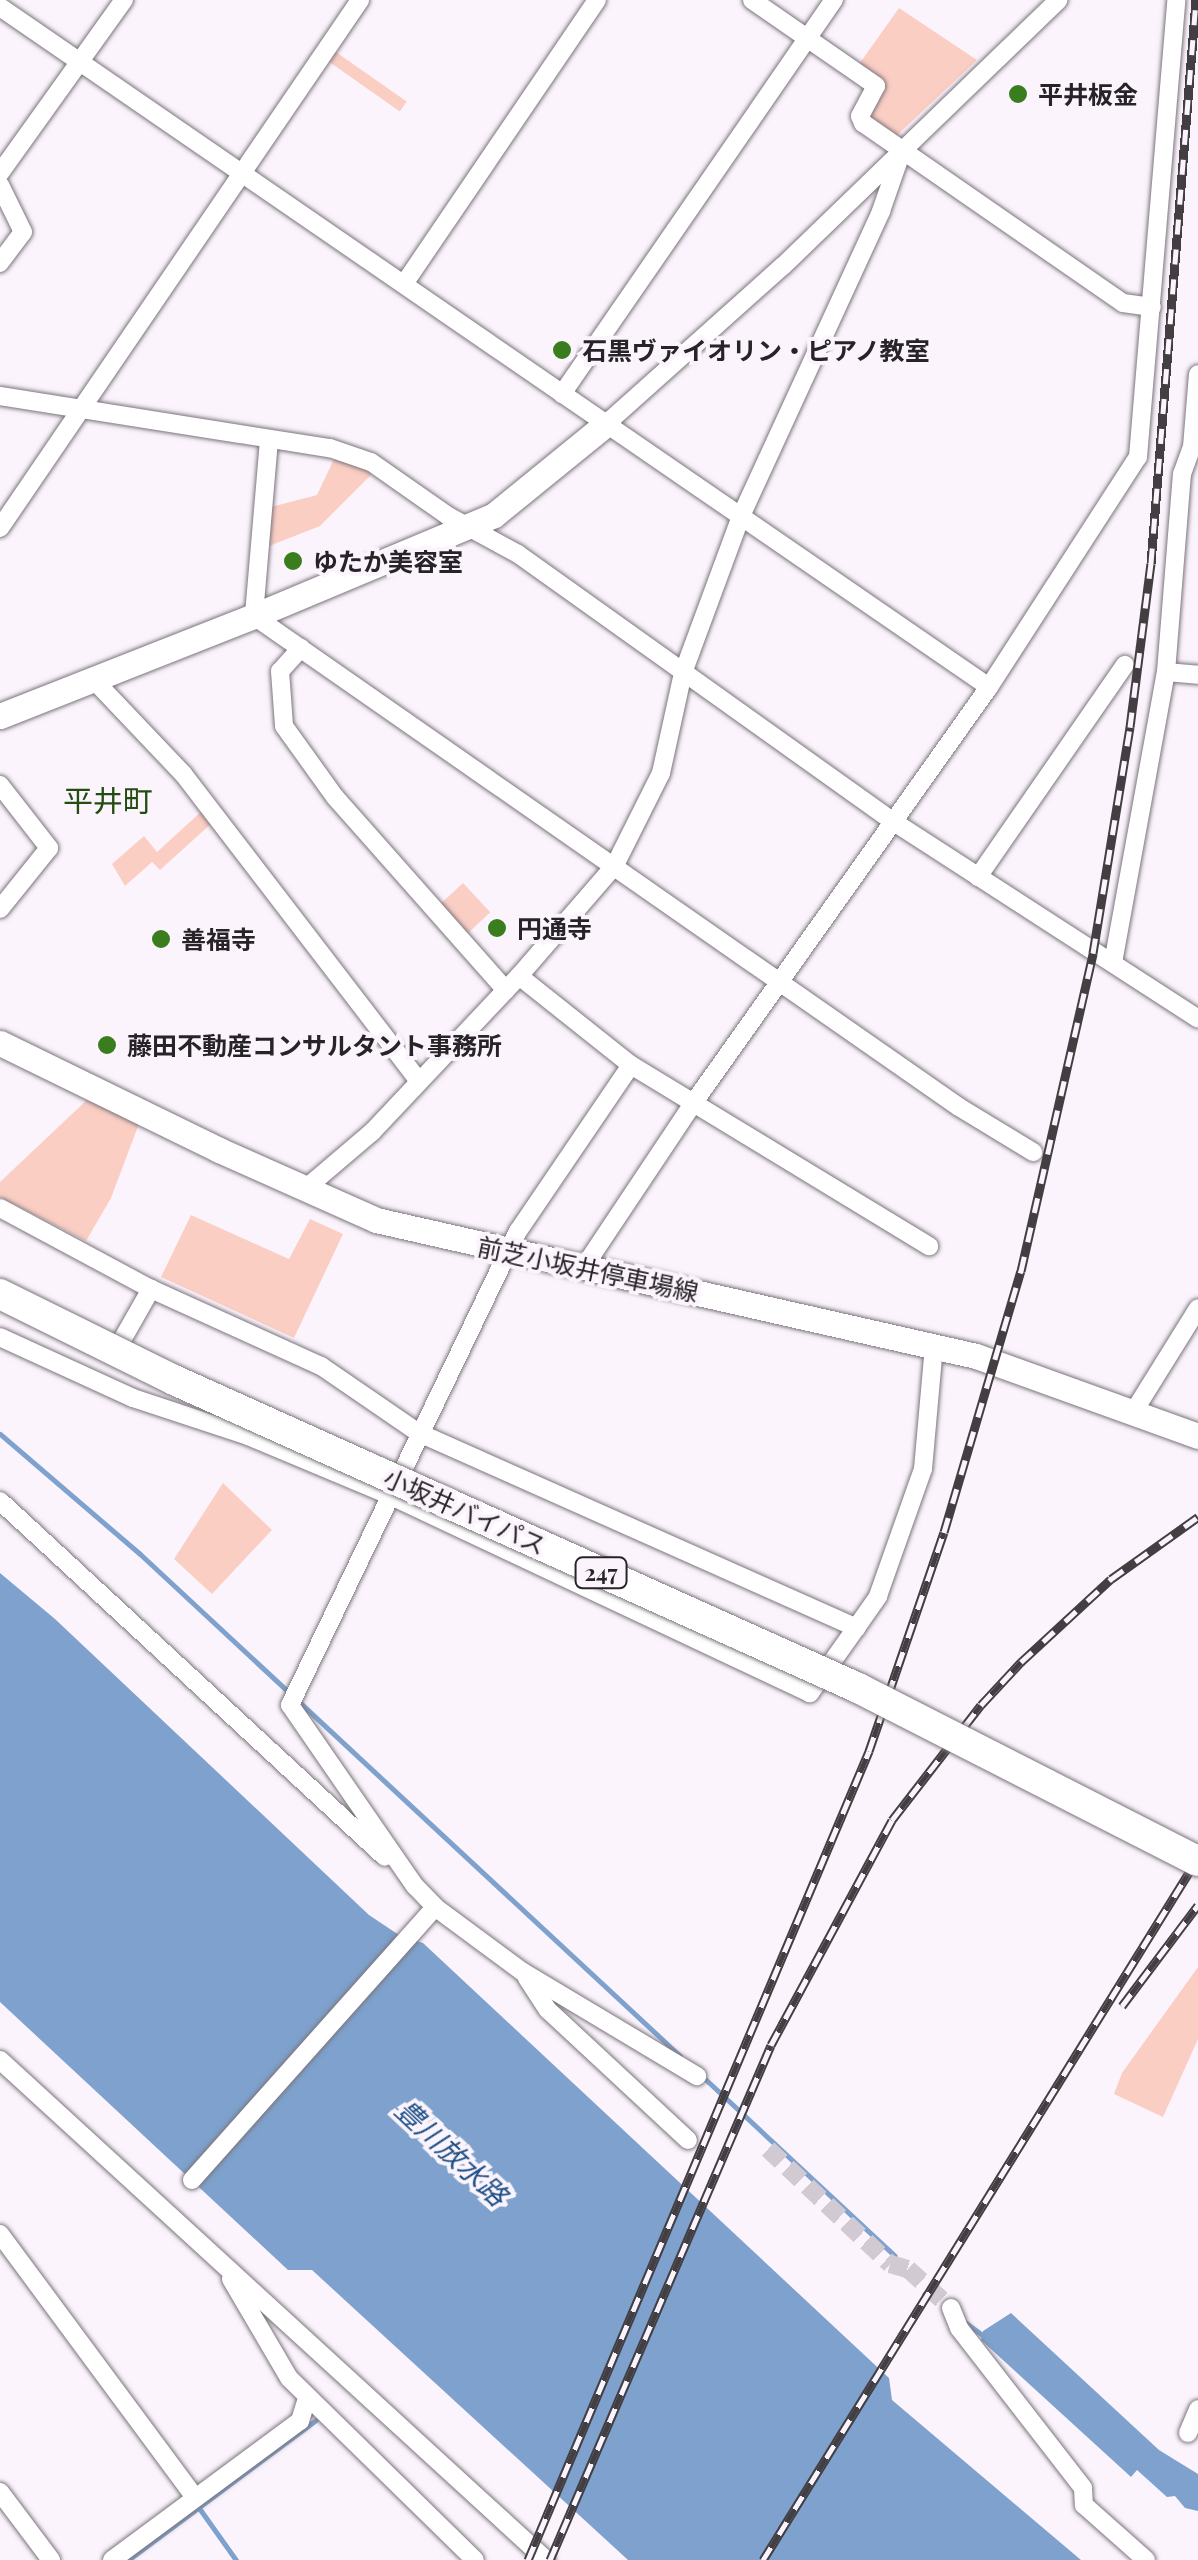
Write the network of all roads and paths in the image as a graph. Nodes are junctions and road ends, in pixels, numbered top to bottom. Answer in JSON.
{"nodes":[{"id":1,"x":124,"y":0,"type":"edge"},
{"id":2,"x":360,"y":0,"type":"edge"},
{"id":3,"x":597,"y":0,"type":"edge"},
{"id":4,"x":752,"y":0,"type":"edge"},
{"id":5,"x":834,"y":0,"type":"edge"},
{"id":6,"x":1058,"y":0,"type":"edge"},
{"id":7,"x":1176,"y":0,"type":"edge"},
{"id":8,"x":0,"y":7,"type":"edge"},
{"id":9,"x":807,"y":38,"type":"junction"},
{"id":10,"x":82,"y":62,"type":"junction"},
{"id":11,"x":902,"y":150,"type":"junction"},
{"id":12,"x":0,"y":173,"type":"edge"},
{"id":13,"x":240,"y":175,"type":"junction"},
{"id":14,"x":0,"y":184,"type":"edge"},
{"id":15,"x":0,"y":263,"type":"edge"},
{"id":16,"x":404,"y":284,"type":"junction"},
{"id":17,"x":1152,"y":307,"type":"junction"},
{"id":18,"x":1198,"y":374,"type":"edge"},
{"id":19,"x":562,"y":394,"type":"junction"},
{"id":20,"x":0,"y":396,"type":"edge"},
{"id":21,"x":82,"y":410,"type":"junction"},
{"id":22,"x":606,"y":424,"type":"junction"},
{"id":23,"x":269,"y":440,"type":"junction"},
{"id":24,"x":741,"y":516,"type":"junction"},
{"id":25,"x":469,"y":527,"type":"junction"},
{"id":26,"x":0,"y":528,"type":"edge"},
{"id":27,"x":254,"y":616,"type":"junction"},
{"id":28,"x":301,"y":648,"type":"junction"},
{"id":29,"x":1124,"y":665,"type":"dead end"},
{"id":30,"x":1166,"y":672,"type":"junction"},
{"id":31,"x":683,"y":673,"type":"junction"},
{"id":32,"x":1198,"y":675,"type":"edge"},
{"id":33,"x":93,"y":680,"type":"junction"},
{"id":34,"x":989,"y":687,"type":"junction"},
{"id":35,"x":0,"y":716,"type":"edge"},
{"id":36,"x":0,"y":785,"type":"edge"},
{"id":37,"x":894,"y":822,"type":"junction"},
{"id":38,"x":615,"y":865,"type":"junction"},
{"id":39,"x":978,"y":877,"type":"junction"},
{"id":40,"x":0,"y":909,"type":"edge"},
{"id":41,"x":1112,"y":963,"type":"junction"},
{"id":42,"x":783,"y":982,"type":"junction"},
{"id":43,"x":512,"y":983,"type":"junction"},
{"id":44,"x":1198,"y":1019,"type":"edge"},
{"id":45,"x":0,"y":1044,"type":"edge"},
{"id":46,"x":630,"y":1065,"type":"junction"},
{"id":47,"x":418,"y":1080,"type":"junction"},
{"id":48,"x":692,"y":1105,"type":"junction"},
{"id":49,"x":1033,"y":1152,"type":"dead end"},
{"id":50,"x":306,"y":1189,"type":"junction"},
{"id":51,"x":0,"y":1208,"type":"edge"},
{"id":52,"x":929,"y":1246,"type":"dead end"},
{"id":53,"x":509,"y":1251,"type":"junction"},
{"id":54,"x":584,"y":1266,"type":"junction"},
{"id":55,"x":151,"y":1289,"type":"junction"},
{"id":56,"x":0,"y":1294,"type":"edge"},
{"id":57,"x":1198,"y":1308,"type":"edge"},
{"id":58,"x":0,"y":1337,"type":"edge"},
{"id":59,"x":122,"y":1340,"type":"dead end"},
{"id":60,"x":934,"y":1346,"type":"junction"},
{"id":61,"x":1134,"y":1411,"type":"junction"},
{"id":62,"x":419,"y":1433,"type":"junction"},
{"id":63,"x":1198,"y":1436,"type":"edge"},
{"id":64,"x":389,"y":1494,"type":"junction"},
{"id":65,"x":0,"y":1501,"type":"edge"},
{"id":66,"x":856,"y":1628,"type":"junction"},
{"id":67,"x":1198,"y":1861,"type":"edge"},
{"id":68,"x":414,"y":1886,"type":"junction"},
{"id":69,"x":431,"y":1911,"type":"junction"},
{"id":70,"x":523,"y":1972,"type":"junction"},
{"id":71,"x":0,"y":2060,"type":"edge"},
{"id":72,"x":696,"y":2076,"type":"dead end"},
{"id":73,"x":688,"y":2140,"type":"dead end"},
{"id":74,"x":192,"y":2180,"type":"dead end"},
{"id":75,"x":0,"y":2234,"type":"edge"},
{"id":76,"x":220,"y":2262,"type":"junction"},
{"id":77,"x":951,"y":2308,"type":"tunnel mouth"},
{"id":78,"x":307,"y":2398,"type":"junction"},
{"id":79,"x":1198,"y":2409,"type":"edge"},
{"id":80,"x":1188,"y":2433,"type":"dead end"},
{"id":81,"x":0,"y":2492,"type":"edge"},
{"id":82,"x":194,"y":2498,"type":"junction"},
{"id":83,"x":51,"y":2560,"type":"edge"},
{"id":84,"x":112,"y":2560,"type":"edge"},
{"id":85,"x":474,"y":2560,"type":"edge"},
{"id":86,"x":546,"y":2560,"type":"edge"},
{"id":87,"x":1146,"y":2560,"type":"edge"}],
"edges":[{"from":1,"to":10,"type":"street"},
{"from":2,"to":13,"type":"street"},
{"from":3,"to":16,"type":"street"},
{"from":4,"to":9,"type":"street"},
{"from":5,"to":9,"type":"street"},
{"from":6,"to":11,"type":"street"},
{"from":7,"to":17,"type":"street"},
{"from":8,"to":10,"type":"street"},
{"from":9,"to":11,"type":"street"},
{"from":9,"to":19,"type":"street"},
{"from":10,"to":12,"type":"street"},
{"from":10,"to":13,"type":"street"},
{"from":11,"to":17,"type":"street"},
{"from":11,"to":22,"type":"street"},
{"from":11,"to":24,"type":"street"},
{"from":13,"to":16,"type":"street"},
{"from":13,"to":21,"type":"street"},
{"from":14,"to":15,"type":"street"},
{"from":16,"to":19,"type":"street"},
{"from":17,"to":34,"type":"street"},
{"from":18,"to":30,"type":"street"},
{"from":19,"to":22,"type":"street"},
{"from":20,"to":21,"type":"street"},
{"from":21,"to":23,"type":"street"},
{"from":21,"to":26,"type":"street"},
{"from":22,"to":24,"type":"street"},
{"from":22,"to":25,"type":"main road"},
{"from":23,"to":25,"type":"street"},
{"from":23,"to":27,"type":"street"},
{"from":24,"to":31,"type":"street"},
{"from":24,"to":34,"type":"street"},
{"from":25,"to":27,"type":"main road"},
{"from":25,"to":31,"type":"street"},
{"from":27,"to":28,"type":"street"},
{"from":27,"to":33,"type":"main road"},
{"from":28,"to":38,"type":"street"},
{"from":28,"to":43,"type":"street"},
{"from":29,"to":39,"type":"street"},
{"from":30,"to":32,"type":"street"},
{"from":30,"to":41,"type":"street"},
{"from":31,"to":37,"type":"street"},
{"from":31,"to":38,"type":"street"},
{"from":33,"to":35,"type":"main road"},
{"from":33,"to":47,"type":"street"},
{"from":34,"to":37,"type":"street"},
{"from":36,"to":40,"type":"street"},
{"from":37,"to":39,"type":"street"},
{"from":37,"to":42,"type":"street"},
{"from":38,"to":42,"type":"street"},
{"from":38,"to":43,"type":"street"},
{"from":39,"to":41,"type":"street"},
{"from":41,"to":44,"type":"street"},
{"from":42,"to":48,"type":"street"},
{"from":42,"to":49,"type":"street"},
{"from":43,"to":46,"type":"street"},
{"from":43,"to":47,"type":"street"},
{"from":45,"to":50,"type":"main road","name":"前芝小坂井停車場線"},
{"from":46,"to":48,"type":"street"},
{"from":46,"to":53,"type":"street"},
{"from":47,"to":50,"type":"street"},
{"from":48,"to":52,"type":"street"},
{"from":48,"to":54,"type":"street"},
{"from":50,"to":53,"type":"main road","name":"前芝小坂井停車場線"},
{"from":51,"to":55,"type":"street"},
{"from":53,"to":54,"type":"main road","name":"前芝小坂井停車場線"},
{"from":53,"to":62,"type":"street"},
{"from":54,"to":60,"type":"main road","name":"前芝小坂井停車場線"},
{"from":55,"to":59,"type":"street"},
{"from":55,"to":62,"type":"street"},
{"from":56,"to":67,"type":"highway","name":"小坂井バイパス","number":"247","bridge":true},
{"from":57,"to":61,"type":"street"},
{"from":58,"to":64,"type":"street"},
{"from":60,"to":61,"type":"main road","name":"前芝小坂井停車場線"},
{"from":60,"to":66,"type":"street"},
{"from":61,"to":63,"type":"main road","name":"前芝小坂井停車場線"},
{"from":62,"to":64,"type":"street"},
{"from":62,"to":66,"type":"street"},
{"from":64,"to":66,"type":"street"},
{"from":64,"to":68,"type":"street"},
{"from":65,"to":68,"type":"street"},
{"from":68,"to":69,"type":"street"},
{"from":69,"to":70,"type":"street"},
{"from":69,"to":74,"type":"street"},
{"from":70,"to":72,"type":"street"},
{"from":70,"to":73,"type":"street"},
{"from":71,"to":76,"type":"street"},
{"from":75,"to":82,"type":"street"},
{"from":76,"to":78,"type":"street"},
{"from":76,"to":86,"type":"street"},
{"from":77,"to":87,"type":"street"},
{"from":78,"to":82,"type":"street"},
{"from":78,"to":85,"type":"street"},
{"from":79,"to":80,"type":"street"},
{"from":81,"to":83,"type":"street"},
{"from":82,"to":84,"type":"street"}]}
